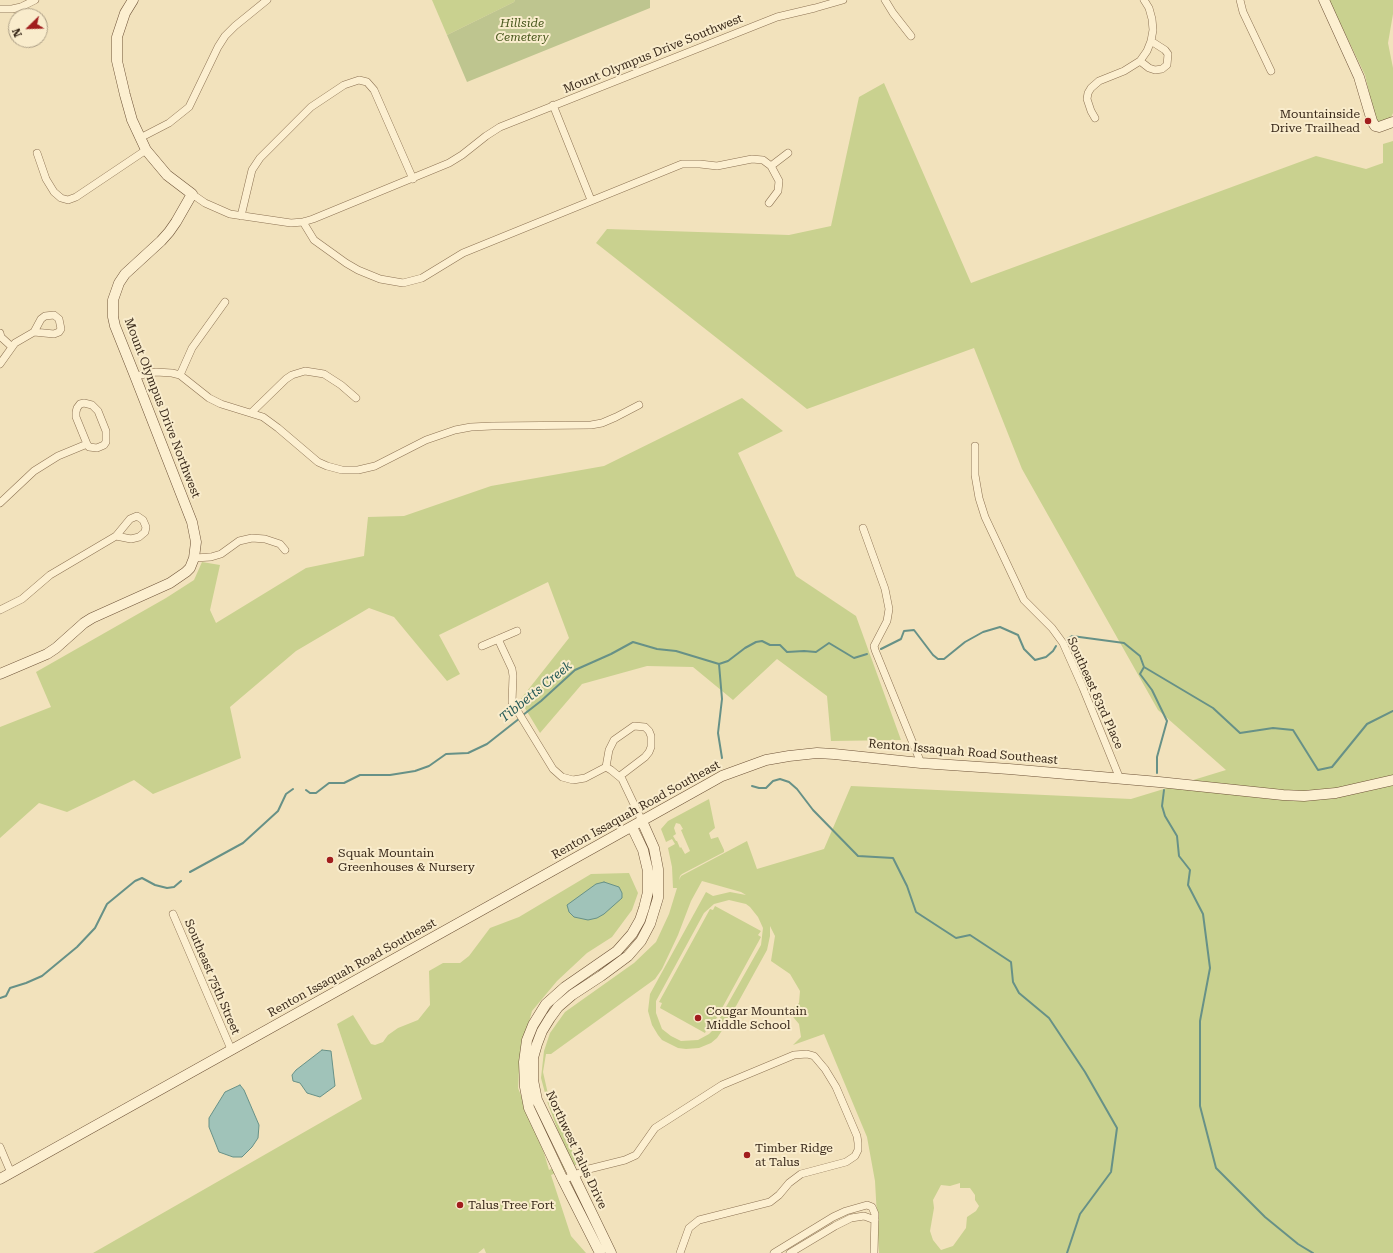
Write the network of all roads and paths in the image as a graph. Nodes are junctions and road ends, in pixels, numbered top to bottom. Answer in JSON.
{"nodes":[{"id":1,"x":35,"y":0,"type":"edge"},
{"id":2,"x":134,"y":0,"type":"edge"},
{"id":3,"x":267,"y":0,"type":"edge"},
{"id":4,"x":843,"y":0,"type":"edge"},
{"id":5,"x":885,"y":0,"type":"edge"},
{"id":6,"x":1144,"y":0,"type":"edge"},
{"id":7,"x":1240,"y":0,"type":"edge"},
{"id":8,"x":1324,"y":0,"type":"edge"},
{"id":9,"x":0,"y":9,"type":"edge"},
{"id":10,"x":911,"y":36,"type":"dead end"},
{"id":11,"x":1151,"y":41,"type":"junction"},
{"id":12,"x":1140,"y":61,"type":"junction"},
{"id":13,"x":1271,"y":71,"type":"dead end"},
{"id":14,"x":553,"y":106,"type":"junction"},
{"id":15,"x":1095,"y":118,"type":"dead end"},
{"id":16,"x":1393,"y":122,"type":"edge"},
{"id":17,"x":140,"y":138,"type":"junction"},
{"id":18,"x":146,"y":150,"type":"junction"},
{"id":19,"x":37,"y":153,"type":"dead end"},
{"id":20,"x":788,"y":153,"type":"dead end"},
{"id":21,"x":771,"y":166,"type":"junction"},
{"id":22,"x":413,"y":179,"type":"junction"},
{"id":23,"x":192,"y":194,"type":"junction"},
{"id":24,"x":591,"y":200,"type":"junction"},
{"id":25,"x":770,"y":203,"type":"dead end"},
{"id":26,"x":241,"y":216,"type":"junction"},
{"id":27,"x":302,"y":222,"type":"junction"},
{"id":28,"x":225,"y":302,"type":"dead end"},
{"id":29,"x":34,"y":332,"type":"dead end"},
{"id":30,"x":0,"y":335,"type":"edge"},
{"id":31,"x":12,"y":347,"type":"junction"},
{"id":32,"x":0,"y":364,"type":"edge"},
{"id":33,"x":134,"y":376,"type":"junction"},
{"id":34,"x":180,"y":376,"type":"junction"},
{"id":35,"x":356,"y":398,"type":"dead end"},
{"id":36,"x":639,"y":405,"type":"dead end"},
{"id":37,"x":250,"y":413,"type":"junction"},
{"id":38,"x":87,"y":444,"type":"junction"},
{"id":39,"x":975,"y":446,"type":"dead end"},
{"id":40,"x":0,"y":503,"type":"edge"},
{"id":41,"x":863,"y":528,"type":"dead end"},
{"id":42,"x":116,"y":536,"type":"dead end"},
{"id":43,"x":285,"y":550,"type":"dead end"},
{"id":44,"x":194,"y":558,"type":"junction"},
{"id":45,"x":0,"y":610,"type":"edge"},
{"id":46,"x":517,"y":630,"type":"dead end"},
{"id":47,"x":498,"y":639,"type":"junction"},
{"id":48,"x":482,"y":646,"type":"dead end"},
{"id":49,"x":0,"y":674,"type":"edge"},
{"id":50,"x":921,"y":763,"type":"junction"},
{"id":51,"x":606,"y":767,"type":"junction"},
{"id":52,"x":620,"y":776,"type":"junction"},
{"id":53,"x":1120,"y":779,"type":"junction"},
{"id":54,"x":1393,"y":780,"type":"edge"},
{"id":55,"x":642,"y":821,"type":"junction"},
{"id":56,"x":632,"y":827,"type":"junction"},
{"id":57,"x":173,"y":914,"type":"dead end"},
{"id":58,"x":231,"y":1049,"type":"junction"},
{"id":59,"x":0,"y":1147,"type":"edge"},
{"id":60,"x":11,"y":1173,"type":"junction"},
{"id":61,"x":574,"y":1175,"type":"junction"},
{"id":62,"x":0,"y":1179,"type":"edge"},
{"id":63,"x":563,"y":1180,"type":"junction"},
{"id":64,"x":876,"y":1220,"type":"junction"},
{"id":65,"x":600,"y":1253,"type":"edge"},
{"id":66,"x":611,"y":1253,"type":"edge"},
{"id":67,"x":680,"y":1253,"type":"edge"},
{"id":68,"x":774,"y":1253,"type":"edge"},
{"id":69,"x":790,"y":1253,"type":"edge"},
{"id":70,"x":874,"y":1253,"type":"edge"}],
"edges":[{"from":1,"to":9,"type":"street"},
{"from":2,"to":17,"type":"street"},
{"from":3,"to":17,"type":"street"},
{"from":4,"to":14,"type":"street","name":"Mount Olympus Drive Southwest"},
{"from":5,"to":10,"type":"street"},
{"from":6,"to":11,"type":"street"},
{"from":7,"to":13,"type":"street"},
{"from":8,"to":16,"type":"street"},
{"from":11,"to":12,"type":"street"},
{"from":11,"to":12,"type":"street"},
{"from":12,"to":15,"type":"street"},
{"from":14,"to":22,"type":"street","name":"Mount Olympus Drive Southwest"},
{"from":14,"to":24,"type":"street"},
{"from":17,"to":18,"type":"street"},
{"from":18,"to":19,"type":"street"},
{"from":18,"to":23,"type":"street"},
{"from":20,"to":21,"type":"street"},
{"from":21,"to":24,"type":"street"},
{"from":21,"to":25,"type":"street"},
{"from":22,"to":26,"type":"street"},
{"from":22,"to":27,"type":"street"},
{"from":23,"to":26,"type":"street"},
{"from":23,"to":33,"type":"street","name":"Mount Olympus Drive Northwest"},
{"from":24,"to":27,"type":"street"},
{"from":26,"to":27,"type":"street"},
{"from":28,"to":34,"type":"street"},
{"from":29,"to":31,"type":"street"},
{"from":30,"to":31,"type":"street"},
{"from":31,"to":32,"type":"street"},
{"from":33,"to":34,"type":"street"},
{"from":33,"to":44,"type":"street","name":"Mount Olympus Drive Northwest"},
{"from":34,"to":37,"type":"street"},
{"from":35,"to":37,"type":"street"},
{"from":36,"to":37,"type":"street"},
{"from":38,"to":38,"type":"street"},
{"from":38,"to":40,"type":"street"},
{"from":39,"to":53,"type":"street","name":"Southeast 83rd Place"},
{"from":41,"to":50,"type":"street"},
{"from":42,"to":45,"type":"street"},
{"from":43,"to":44,"type":"street"},
{"from":44,"to":49,"type":"street"},
{"from":46,"to":47,"type":"street"},
{"from":47,"to":48,"type":"street"},
{"from":47,"to":51,"type":"street"},
{"from":50,"to":53,"type":"street","name":"Renton Issaquah Road Southeast"},
{"from":50,"to":55,"type":"street","name":"Renton Issaquah Road Southeast"},
{"from":51,"to":52,"type":"street"},
{"from":51,"to":52,"type":"street"},
{"from":52,"to":55,"type":"street"},
{"from":53,"to":54,"type":"street","name":"Renton Issaquah Road Southeast"},
{"from":55,"to":56,"type":"street","name":"Renton Issaquah Road Southeast"},
{"from":55,"to":61,"type":"street","name":"Northwest Talus Drive"},
{"from":56,"to":58,"type":"street","name":"Renton Issaquah Road Southeast"},
{"from":56,"to":63,"type":"street","name":"Northwest Talus Drive"},
{"from":57,"to":58,"type":"street","name":"Southeast 75th Street"},
{"from":58,"to":60,"type":"street","name":"Renton Issaquah Road Southeast"},
{"from":59,"to":60,"type":"street"},
{"from":60,"to":62,"type":"street","name":"Renton Issaquah Road Southeast"},
{"from":61,"to":63,"type":"street"},
{"from":61,"to":66,"type":"street","name":"Northwest Talus Drive"},
{"from":61,"to":67,"type":"street"},
{"from":63,"to":65,"type":"street","name":"Northwest Talus Drive"},
{"from":64,"to":68,"type":"street"},
{"from":64,"to":69,"type":"street"},
{"from":64,"to":70,"type":"street"}]}
